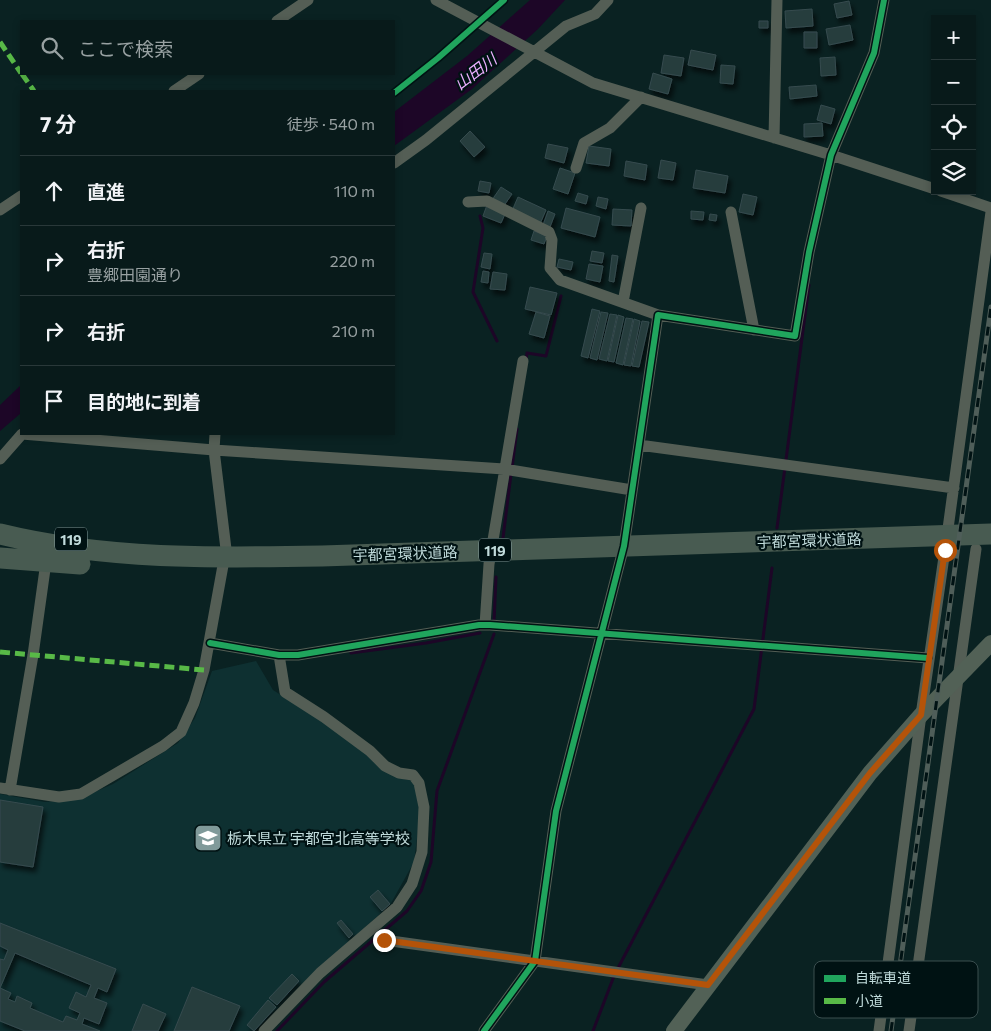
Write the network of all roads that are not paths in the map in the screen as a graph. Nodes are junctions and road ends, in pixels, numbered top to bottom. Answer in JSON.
{"nodes":[{"id":1,"x":308,"y":0,"type":"edge"},
{"id":2,"x":436,"y":0,"type":"edge"},
{"id":3,"x":608,"y":0,"type":"edge"},
{"id":4,"x":777,"y":0,"type":"edge"},
{"id":5,"x":884,"y":0,"type":"edge"},
{"id":6,"x":278,"y":20,"type":"edge"},
{"id":7,"x":534,"y":53,"type":"junction"},
{"id":8,"x":198,"y":75,"type":"edge"},
{"id":9,"x":176,"y":90,"type":"edge"},
{"id":10,"x":641,"y":98,"type":"junction"},
{"id":11,"x":774,"y":138,"type":"junction"},
{"id":12,"x":831,"y":155,"type":"junction"},
{"id":13,"x":395,"y":162,"type":"edge"},
{"id":14,"x":576,"y":168,"type":"dead end"},
{"id":15,"x":931,"y":188,"type":"edge"},
{"id":16,"x":953,"y":195,"type":"edge"},
{"id":17,"x":20,"y":197,"type":"edge"},
{"id":18,"x":468,"y":202,"type":"dead end"},
{"id":19,"x":641,"y":208,"type":"dead end"},
{"id":20,"x":991,"y":208,"type":"edge"},
{"id":21,"x":0,"y":210,"type":"edge"},
{"id":22,"x":731,"y":212,"type":"dead end"},
{"id":23,"x":991,"y":212,"type":"edge"},
{"id":24,"x":622,"y":302,"type":"junction"},
{"id":25,"x":658,"y":315,"type":"junction"},
{"id":26,"x":754,"y":330,"type":"junction"},
{"id":27,"x":523,"y":361,"type":"dead end"},
{"id":28,"x":21,"y":435,"type":"edge"},
{"id":29,"x":34,"y":435,"type":"edge"},
{"id":30,"x":215,"y":435,"type":"edge"},
{"id":31,"x":638,"y":445,"type":"junction"},
{"id":32,"x":214,"y":450,"type":"junction"},
{"id":33,"x":0,"y":459,"type":"edge"},
{"id":34,"x":504,"y":469,"type":"junction"},
{"id":35,"x":954,"y":488,"type":"junction"},
{"id":36,"x":632,"y":490,"type":"junction"},
{"id":37,"x":0,"y":520,"type":"edge"},
{"id":38,"x":0,"y":534,"type":"edge"},
{"id":39,"x":991,"y":534,"type":"edge"},
{"id":40,"x":946,"y":543,"type":"junction"},
{"id":41,"x":0,"y":549,"type":"edge"},
{"id":42,"x":983,"y":549,"type":"edge"},
{"id":43,"x":622,"y":553,"type":"junction"},
{"id":44,"x":142,"y":555,"type":"junction"},
{"id":45,"x":490,"y":557,"type":"junction"},
{"id":46,"x":0,"y":558,"type":"edge"},
{"id":47,"x":46,"y":562,"type":"junction"},
{"id":48,"x":80,"y":564,"type":"junction"},
{"id":49,"x":223,"y":564,"type":"junction"},
{"id":50,"x":485,"y":625,"type":"junction"},
{"id":51,"x":603,"y":633,"type":"junction"},
{"id":52,"x":210,"y":643,"type":"junction"},
{"id":53,"x":991,"y":643,"type":"edge"},
{"id":54,"x":279,"y":655,"type":"junction"},
{"id":55,"x":928,"y":658,"type":"junction"},
{"id":56,"x":957,"y":678,"type":"junction"},
{"id":57,"x":921,"y":715,"type":"junction"},
{"id":58,"x":5,"y":789,"type":"edge"},
{"id":59,"x":384,"y":940,"type":"dead end"},
{"id":60,"x":535,"y":960,"type":"junction"},
{"id":61,"x":888,"y":961,"type":"edge"},
{"id":62,"x":919,"y":961,"type":"edge"},
{"id":63,"x":708,"y":985,"type":"junction"},
{"id":64,"x":881,"y":1018,"type":"edge"},
{"id":65,"x":911,"y":1018,"type":"edge"},
{"id":66,"x":264,"y":1031,"type":"edge"},
{"id":67,"x":484,"y":1031,"type":"edge"},
{"id":68,"x":674,"y":1031,"type":"edge"},
{"id":69,"x":879,"y":1031,"type":"edge"},
{"id":70,"x":909,"y":1031,"type":"edge"}],
"edges":[{"from":1,"to":6,"type":"street"},
{"from":2,"to":7,"type":"street"},
{"from":3,"to":7,"type":"street"},
{"from":4,"to":11,"type":"street"},
{"from":5,"to":12,"type":"street"},
{"from":7,"to":10,"type":"street"},
{"from":7,"to":13,"type":"street"},
{"from":8,"to":9,"type":"street"},
{"from":10,"to":11,"type":"street"},
{"from":10,"to":14,"type":"street"},
{"from":11,"to":12,"type":"street"},
{"from":12,"to":15,"type":"street"},
{"from":12,"to":26,"type":"street"},
{"from":16,"to":20,"type":"street"},
{"from":17,"to":21,"type":"street"},
{"from":18,"to":24,"type":"street"},
{"from":19,"to":24,"type":"street"},
{"from":22,"to":26,"type":"street"},
{"from":23,"to":35,"type":"street"},
{"from":24,"to":25,"type":"street"},
{"from":25,"to":26,"type":"street"},
{"from":25,"to":31,"type":"street"},
{"from":27,"to":34,"type":"street"},
{"from":28,"to":33,"type":"street"},
{"from":29,"to":32,"type":"street"},
{"from":30,"to":32,"type":"street"},
{"from":31,"to":35,"type":"street"},
{"from":31,"to":36,"type":"street"},
{"from":32,"to":34,"type":"street"},
{"from":32,"to":49,"type":"street"},
{"from":34,"to":36,"type":"street"},
{"from":34,"to":45,"type":"street"},
{"from":35,"to":40,"type":"street"},
{"from":36,"to":43,"type":"street"},
{"from":37,"to":44,"type":"highway","number":"119"},
{"from":38,"to":44,"type":"highway","name":"宇都宮環状道路","number":"119"},
{"from":39,"to":40,"type":"highway","name":"宇都宮環状道路","number":"119"},
{"from":40,"to":42,"type":"highway","name":"宇都宮環状道路","number":"119"},
{"from":40,"to":43,"type":"highway","name":"宇都宮環状道路","number":"119"},
{"from":40,"to":55,"type":"street"},
{"from":41,"to":48,"type":"highway","name":"宇都宮環状道路","number":"119"},
{"from":42,"to":56,"type":"street"},
{"from":43,"to":45,"type":"highway","name":"宇都宮環状道路","number":"119"},
{"from":43,"to":51,"type":"street"},
{"from":44,"to":49,"type":"highway","name":"宇都宮環状道路","number":"119"},
{"from":45,"to":49,"type":"highway","name":"宇都宮環状道路","number":"119"},
{"from":45,"to":50,"type":"street"},
{"from":46,"to":47,"type":"highway","number":"119"},
{"from":47,"to":48,"type":"highway","number":"119"},
{"from":47,"to":58,"type":"street"},
{"from":48,"to":49,"type":"highway","name":"宇都宮環状道路","number":"119"},
{"from":49,"to":52,"type":"street"},
{"from":50,"to":51,"type":"street"},
{"from":50,"to":54,"type":"street"},
{"from":51,"to":55,"type":"street"},
{"from":51,"to":60,"type":"street"},
{"from":52,"to":54,"type":"street"},
{"from":52,"to":58,"type":"street"},
{"from":53,"to":56,"type":"street"},
{"from":54,"to":66,"type":"street"},
{"from":55,"to":57,"type":"street"},
{"from":56,"to":57,"type":"street"},
{"from":56,"to":62,"type":"street"},
{"from":57,"to":61,"type":"street"},
{"from":57,"to":63,"type":"street"},
{"from":59,"to":60,"type":"street"},
{"from":60,"to":63,"type":"street"},
{"from":60,"to":67,"type":"street"},
{"from":63,"to":68,"type":"street"},
{"from":64,"to":69,"type":"street"},
{"from":65,"to":70,"type":"street"}]}
